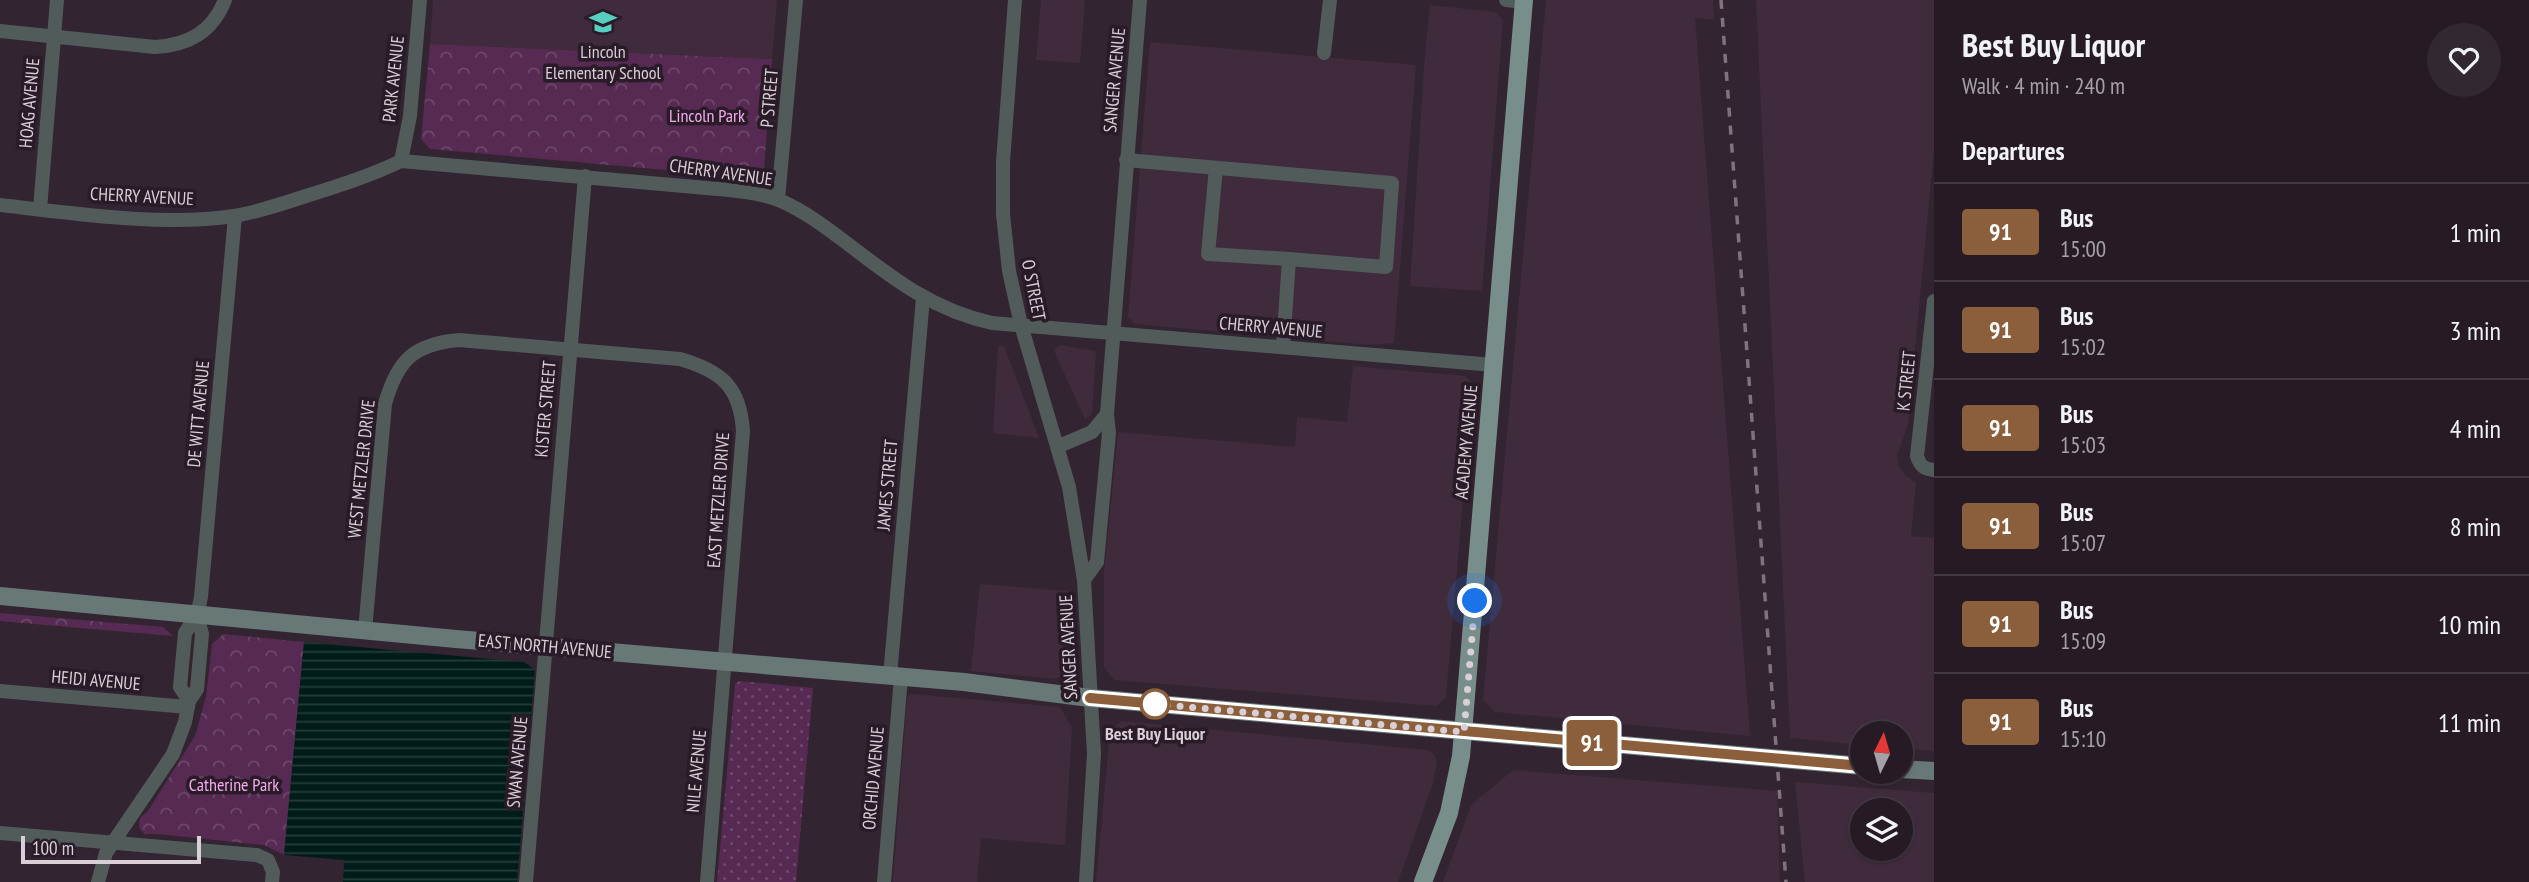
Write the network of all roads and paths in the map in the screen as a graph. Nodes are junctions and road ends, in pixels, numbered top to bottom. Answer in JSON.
{"nodes":[{"id":1,"x":57,"y":0,"type":"edge"},
{"id":2,"x":225,"y":0,"type":"edge"},
{"id":3,"x":420,"y":0,"type":"edge"},
{"id":4,"x":796,"y":0,"type":"edge"},
{"id":5,"x":1015,"y":0,"type":"edge"},
{"id":6,"x":1140,"y":0,"type":"edge"},
{"id":7,"x":1330,"y":0,"type":"edge"},
{"id":8,"x":1518,"y":1,"type":"edge"},
{"id":9,"x":0,"y":31,"type":"edge"},
{"id":10,"x":54,"y":37,"type":"junction"},
{"id":11,"x":1324,"y":53,"type":"dead end"},
{"id":12,"x":1126,"y":160,"type":"junction"},
{"id":13,"x":401,"y":162,"type":"junction"},
{"id":14,"x":1216,"y":167,"type":"junction"},
{"id":15,"x":585,"y":176,"type":"junction"},
{"id":16,"x":778,"y":199,"type":"junction"},
{"id":17,"x":0,"y":205,"type":"edge"},
{"id":18,"x":40,"y":209,"type":"junction"},
{"id":19,"x":235,"y":216,"type":"junction"},
{"id":20,"x":1289,"y":260,"type":"junction"},
{"id":21,"x":923,"y":298,"type":"junction"},
{"id":22,"x":1934,"y":301,"type":"edge"},
{"id":23,"x":1021,"y":325,"type":"junction"},
{"id":24,"x":1113,"y":333,"type":"junction"},
{"id":25,"x":1283,"y":347,"type":"junction"},
{"id":26,"x":570,"y":350,"type":"junction"},
{"id":27,"x":1494,"y":365,"type":"junction"},
{"id":28,"x":1107,"y":414,"type":"junction"},
{"id":29,"x":1059,"y":446,"type":"junction"},
{"id":30,"x":1934,"y":470,"type":"edge"},
{"id":31,"x":1084,"y":580,"type":"junction"},
{"id":32,"x":0,"y":596,"type":"edge"},
{"id":33,"x":197,"y":615,"type":"junction"},
{"id":34,"x":365,"y":631,"type":"junction"},
{"id":35,"x":546,"y":646,"type":"junction"},
{"id":36,"x":724,"y":663,"type":"junction"},
{"id":37,"x":895,"y":676,"type":"junction"},
{"id":38,"x":0,"y":691,"type":"edge"},
{"id":39,"x":1090,"y":698,"type":"junction"},
{"id":40,"x":188,"y":704,"type":"junction"},
{"id":41,"x":1464,"y":732,"type":"junction"},
{"id":42,"x":1850,"y":765,"type":"edge"},
{"id":43,"x":1913,"y":770,"type":"edge"},
{"id":44,"x":1934,"y":771,"type":"edge"},
{"id":45,"x":0,"y":833,"type":"edge"},
{"id":46,"x":113,"y":844,"type":"junction"},
{"id":47,"x":98,"y":882,"type":"edge"},
{"id":48,"x":272,"y":882,"type":"edge"},
{"id":49,"x":526,"y":882,"type":"edge"},
{"id":50,"x":707,"y":882,"type":"edge"},
{"id":51,"x":884,"y":882,"type":"edge"},
{"id":52,"x":1086,"y":882,"type":"edge"},
{"id":53,"x":1423,"y":882,"type":"edge"}],
"edges":[{"from":1,"to":10,"type":"street","name":"HOAG AVENUE"},
{"from":2,"to":10,"type":"street"},
{"from":3,"to":13,"type":"street","name":"PARK AVENUE"},
{"from":4,"to":16,"type":"street","name":"P STREET"},
{"from":5,"to":23,"type":"street","name":"O STREET"},
{"from":6,"to":12,"type":"street","name":"SANGER AVENUE"},
{"from":7,"to":11,"type":"street"},
{"from":8,"to":27,"type":"main road","name":"ACADEMY AVENUE"},
{"from":9,"to":10,"type":"street"},
{"from":10,"to":18,"type":"street","name":"HOAG AVENUE"},
{"from":12,"to":14,"type":"street"},
{"from":12,"to":24,"type":"street","name":"SANGER AVENUE"},
{"from":13,"to":15,"type":"street","name":"CHERRY AVENUE"},
{"from":13,"to":19,"type":"street","name":"CHERRY AVENUE"},
{"from":14,"to":20,"type":"street"},
{"from":14,"to":20,"type":"street"},
{"from":15,"to":16,"type":"street","name":"CHERRY AVENUE"},
{"from":15,"to":26,"type":"street","name":"KISTER STREET"},
{"from":16,"to":21,"type":"street","name":"CHERRY AVENUE"},
{"from":17,"to":18,"type":"street","name":"CHERRY AVENUE"},
{"from":18,"to":19,"type":"street","name":"CHERRY AVENUE"},
{"from":19,"to":33,"type":"street","name":"DE WITT AVENUE"},
{"from":20,"to":25,"type":"street"},
{"from":21,"to":23,"type":"street","name":"CHERRY AVENUE"},
{"from":21,"to":37,"type":"street","name":"JAMES STREET"},
{"from":22,"to":30,"type":"street","name":"K STREET"},
{"from":23,"to":24,"type":"street","name":"CHERRY AVENUE"},
{"from":23,"to":29,"type":"street","name":"O STREET"},
{"from":24,"to":25,"type":"street","name":"CHERRY AVENUE"},
{"from":24,"to":28,"type":"street","name":"SANGER AVENUE"},
{"from":25,"to":27,"type":"street","name":"CHERRY AVENUE"},
{"from":26,"to":34,"type":"street","name":"WEST METZLER DRIVE"},
{"from":26,"to":35,"type":"street","name":"KISTER STREET"},
{"from":26,"to":36,"type":"street","name":"EAST METZLER DRIVE"},
{"from":27,"to":41,"type":"main road","name":"ACADEMY AVENUE"},
{"from":28,"to":29,"type":"street"},
{"from":28,"to":31,"type":"street","name":"SANGER AVENUE"},
{"from":29,"to":31,"type":"street","name":"O STREET"},
{"from":31,"to":39,"type":"street","name":"SANGER AVENUE"},
{"from":32,"to":33,"type":"street","name":"EAST NORTH AVENUE"},
{"from":33,"to":34,"type":"street","name":"EAST NORTH AVENUE"},
{"from":33,"to":40,"type":"street","name":"DE WITT AVENUE"},
{"from":34,"to":35,"type":"street","name":"EAST NORTH AVENUE"},
{"from":35,"to":36,"type":"street","name":"EAST NORTH AVENUE"},
{"from":35,"to":49,"type":"street","name":"SWAN AVENUE"},
{"from":36,"to":37,"type":"street","name":"EAST NORTH AVENUE"},
{"from":36,"to":50,"type":"street","name":"NILE AVENUE"},
{"from":37,"to":39,"type":"street","name":"EAST NORTH AVENUE"},
{"from":37,"to":51,"type":"street","name":"ORCHID AVENUE"},
{"from":38,"to":40,"type":"street","name":"HEIDI AVENUE"},
{"from":39,"to":41,"type":"street","name":"EAST NORTH AVENUE"},
{"from":39,"to":52,"type":"street","name":"SANGER AVENUE"},
{"from":40,"to":46,"type":"street","name":"DE WITT AVENUE"},
{"from":41,"to":42,"type":"street","name":"EAST NORTH AVENUE"},
{"from":41,"to":53,"type":"main road","name":"ACADEMY AVENUE"},
{"from":43,"to":44,"type":"street"},
{"from":45,"to":46,"type":"street"},
{"from":46,"to":47,"type":"street","name":"DE WITT AVENUE"},
{"from":46,"to":48,"type":"street"}]}
